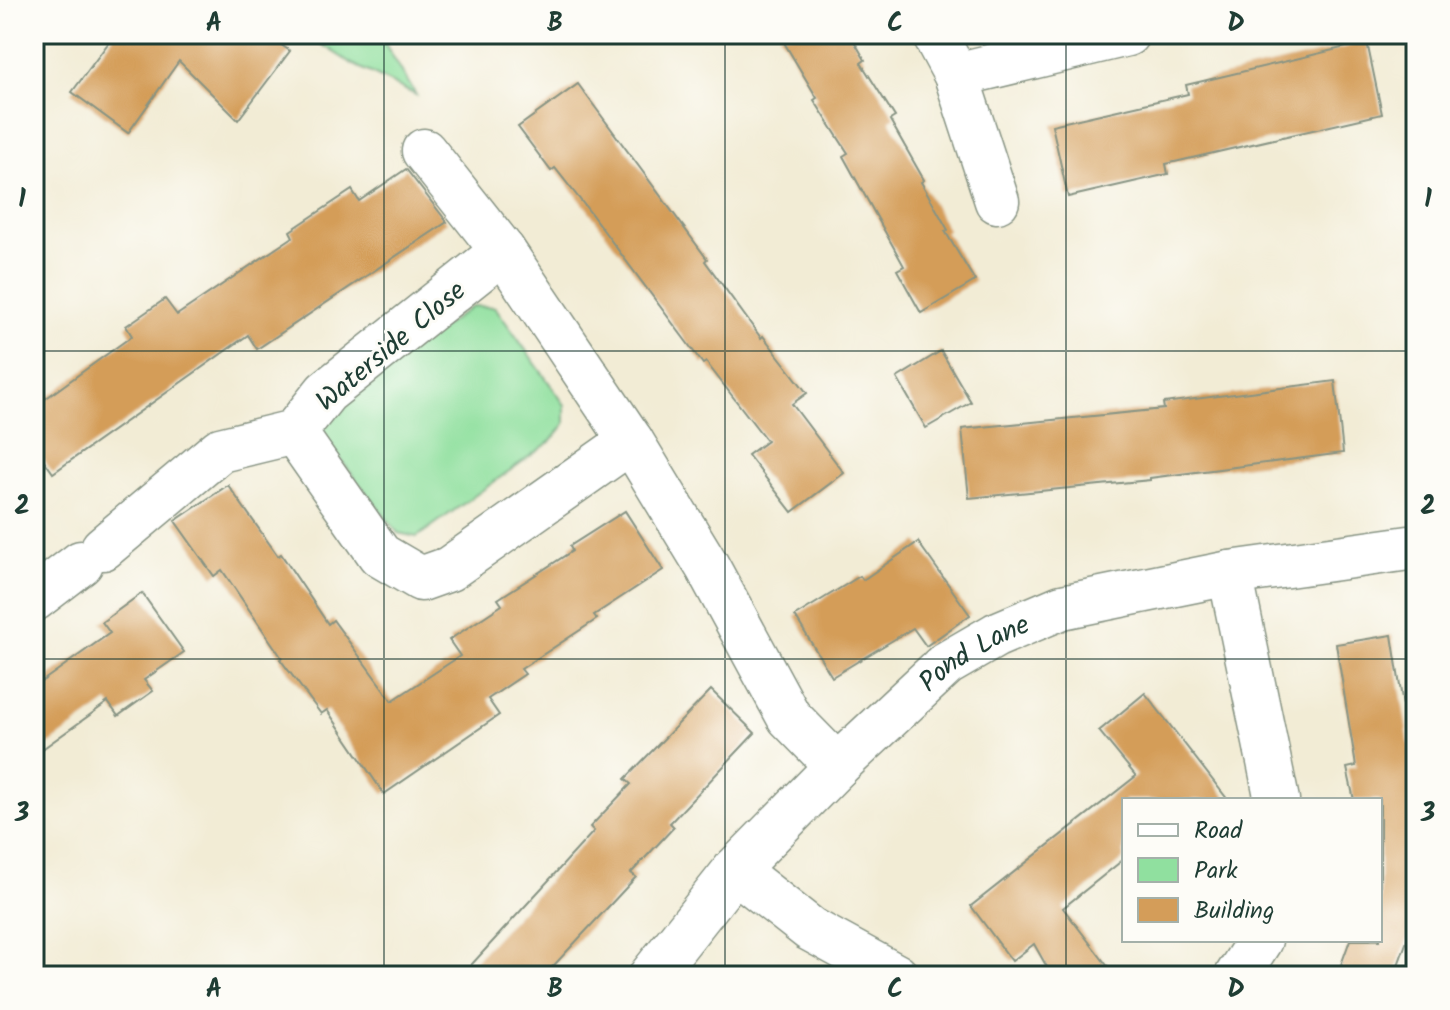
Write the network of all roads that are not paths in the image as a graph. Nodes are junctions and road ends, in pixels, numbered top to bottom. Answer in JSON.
{"nodes":[{"id":1,"x":934,"y":34,"type":"edge"},
{"id":2,"x":1127,"y":34,"type":"edge"},
{"id":3,"x":956,"y":75,"type":"junction"},
{"id":4,"x":424,"y":151,"type":"dead end"},
{"id":5,"x":997,"y":201,"type":"dead end"},
{"id":6,"x":503,"y":251,"type":"junction"},
{"id":7,"x":294,"y":432,"type":"junction"},
{"id":8,"x":631,"y":441,"type":"junction"},
{"id":9,"x":1416,"y":547,"type":"edge"},
{"id":10,"x":1230,"y":573,"type":"junction"},
{"id":11,"x":34,"y":599,"type":"edge"},
{"id":12,"x":837,"y":766,"type":"junction"},
{"id":13,"x":1277,"y":798,"type":"edge"},
{"id":14,"x":735,"y":870,"type":"junction"},
{"id":15,"x":1259,"y":942,"type":"edge"},
{"id":16,"x":651,"y":976,"type":"edge"},
{"id":17,"x":896,"y":976,"type":"edge"},
{"id":18,"x":1237,"y":976,"type":"edge"}],
"edges":[{"from":1,"to":3,"type":"street"},
{"from":2,"to":3,"type":"street"},
{"from":3,"to":5,"type":"street"},
{"from":4,"to":6,"type":"street"},
{"from":6,"to":7,"type":"street","name":"Waterside Close"},
{"from":6,"to":8,"type":"street"},
{"from":7,"to":8,"type":"street","name":"Waterside Close"},
{"from":7,"to":11,"type":"street"},
{"from":8,"to":12,"type":"street"},
{"from":9,"to":10,"type":"street","name":"Pond Lane"},
{"from":10,"to":12,"type":"street","name":"Pond Lane"},
{"from":10,"to":13,"type":"street"},
{"from":12,"to":14,"type":"street","name":"Pond Lane"},
{"from":14,"to":16,"type":"street","name":"Pond Lane"},
{"from":14,"to":17,"type":"street"},
{"from":15,"to":18,"type":"street"}]}
